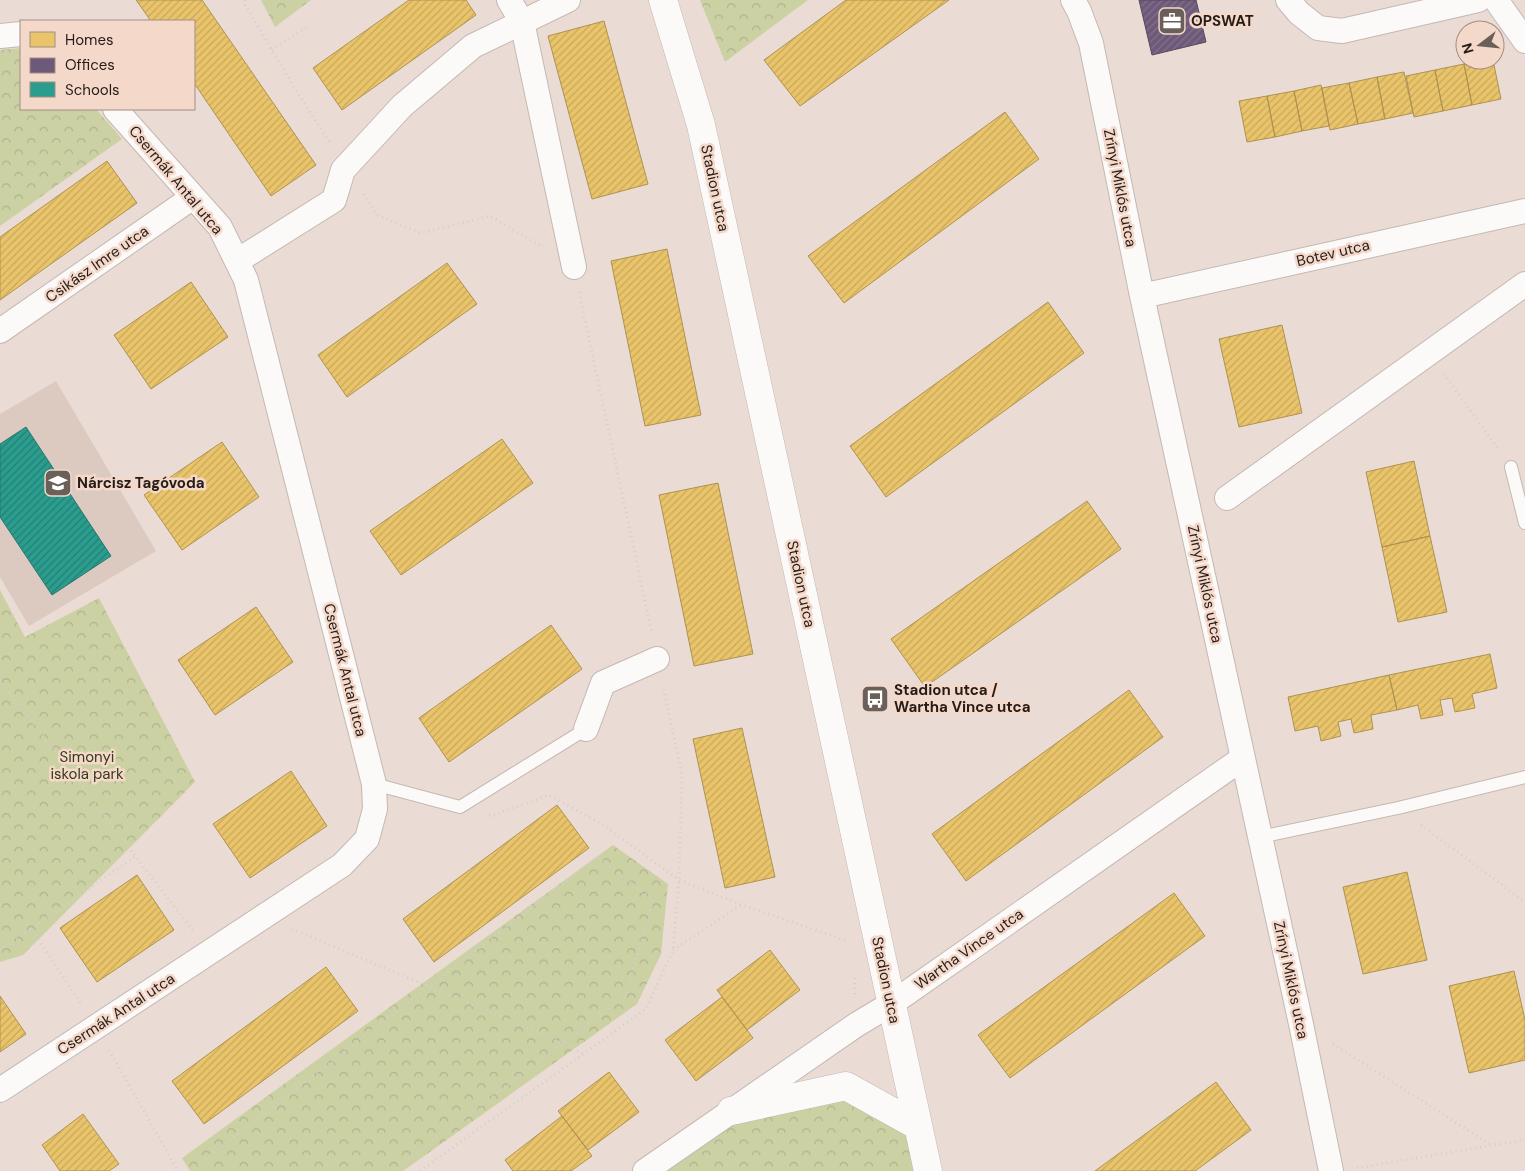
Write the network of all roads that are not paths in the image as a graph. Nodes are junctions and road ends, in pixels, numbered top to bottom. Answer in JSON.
{"nodes":[{"id":1,"x":509,"y":0,"type":"edge"},
{"id":2,"x":568,"y":0,"type":"edge"},
{"id":3,"x":663,"y":0,"type":"edge"},
{"id":4,"x":1073,"y":0,"type":"edge"},
{"id":5,"x":1288,"y":0,"type":"edge"},
{"id":6,"x":1478,"y":0,"type":"edge"},
{"id":7,"x":1496,"y":0,"type":"edge"},
{"id":8,"x":522,"y":22,"type":"junction"},
{"id":9,"x":20,"y":34,"type":"edge"},
{"id":10,"x":0,"y":36,"type":"edge"},
{"id":11,"x":1525,"y":41,"type":"edge"},
{"id":12,"x":116,"y":110,"type":"edge"},
{"id":13,"x":193,"y":198,"type":"junction"},
{"id":14,"x":1525,"y":211,"type":"edge"},
{"id":15,"x":236,"y":261,"type":"junction"},
{"id":16,"x":574,"y":267,"type":"road end"},
{"id":17,"x":1525,"y":284,"type":"edge"},
{"id":18,"x":1142,"y":296,"type":"junction"},
{"id":19,"x":0,"y":331,"type":"edge"},
{"id":20,"x":1511,"y":467,"type":"road end"},
{"id":21,"x":1227,"y":498,"type":"dead end"},
{"id":22,"x":1525,"y":523,"type":"edge"},
{"id":23,"x":657,"y":659,"type":"road end"},
{"id":24,"x":586,"y":729,"type":"joint"},
{"id":25,"x":1243,"y":758,"type":"junction"},
{"id":26,"x":1525,"y":777,"type":"edge"},
{"id":27,"x":374,"y":784,"type":"junction"},
{"id":28,"x":1260,"y":836,"type":"junction"},
{"id":29,"x":891,"y":1004,"type":"junction"},
{"id":30,"x":0,"y":1090,"type":"edge"},
{"id":31,"x":731,"y":1111,"type":"junction"},
{"id":32,"x":918,"y":1126,"type":"junction"},
{"id":33,"x":1340,"y":1170,"type":"edge"},
{"id":34,"x":645,"y":1171,"type":"edge"},
{"id":35,"x":928,"y":1171,"type":"edge"}],
"edges":[{"from":1,"to":8,"type":"street"},
{"from":2,"to":8,"type":"street"},
{"from":3,"to":29,"type":"street","name":"Stadion utca"},
{"from":4,"to":18,"type":"street","name":"Zrínyi Miklós utca"},
{"from":5,"to":6,"type":"street"},
{"from":7,"to":11,"type":"street"},
{"from":8,"to":15,"type":"street"},
{"from":8,"to":16,"type":"street"},
{"from":9,"to":10,"type":"street"},
{"from":12,"to":13,"type":"street","name":"Csermák Antal utca"},
{"from":13,"to":15,"type":"street","name":"Csermák Antal utca"},
{"from":13,"to":19,"type":"street","name":"Csikász Imre utca"},
{"from":14,"to":18,"type":"street","name":"Botev utca"},
{"from":15,"to":27,"type":"street","name":"Csermák Antal utca"},
{"from":17,"to":21,"type":"street"},
{"from":18,"to":25,"type":"street","name":"Zrínyi Miklós utca"},
{"from":20,"to":22,"type":"lane"},
{"from":23,"to":24,"type":"street"},
{"from":24,"to":27,"type":"lane"},
{"from":25,"to":28,"type":"street","name":"Zrínyi Miklós utca"},
{"from":25,"to":29,"type":"street","name":"Wartha Vince utca"},
{"from":26,"to":28,"type":"lane"},
{"from":27,"to":30,"type":"street","name":"Csermák Antal utca"},
{"from":28,"to":33,"type":"street","name":"Zrínyi Miklós utca"},
{"from":29,"to":31,"type":"street","name":"Wartha Vince utca"},
{"from":29,"to":32,"type":"street","name":"Stadion utca"},
{"from":31,"to":32,"type":"street"},
{"from":31,"to":34,"type":"street","name":"Wartha Vince utca"},
{"from":32,"to":35,"type":"street","name":"Stadion utca"}]}
